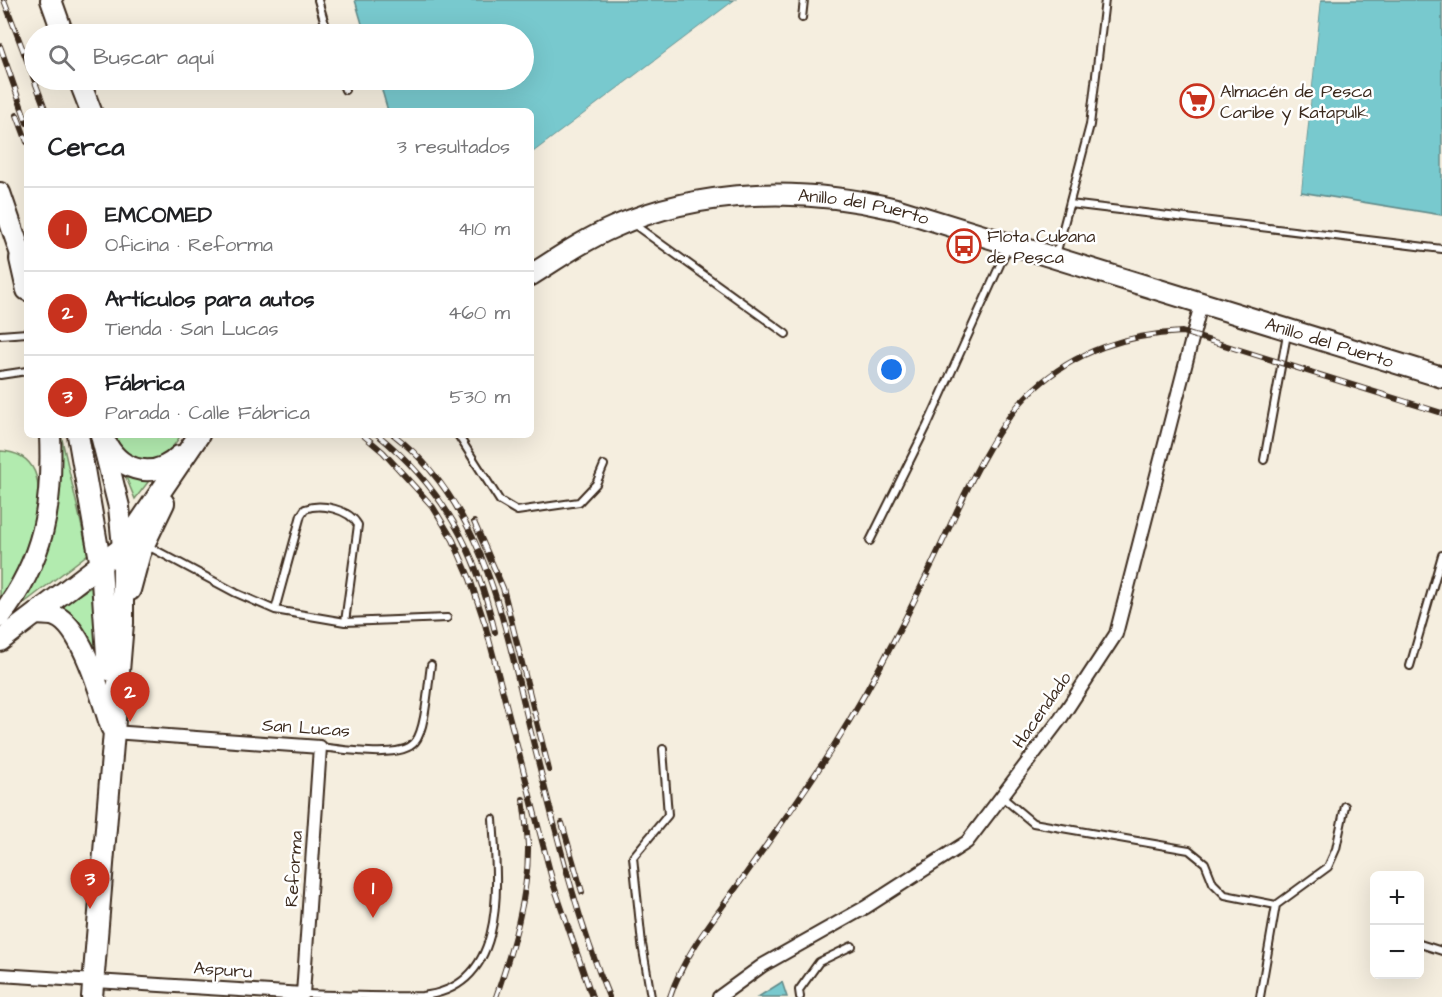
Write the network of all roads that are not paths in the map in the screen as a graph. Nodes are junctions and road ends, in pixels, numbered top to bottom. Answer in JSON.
{"nodes":[{"id":1,"x":51,"y":0,"type":"edge"},
{"id":2,"x":318,"y":0,"type":"edge"},
{"id":3,"x":804,"y":0,"type":"edge"},
{"id":4,"x":1105,"y":0,"type":"edge"},
{"id":5,"x":802,"y":18,"type":"dead end"},
{"id":6,"x":59,"y":24,"type":"edge"},
{"id":7,"x":325,"y":24,"type":"edge"},
{"id":8,"x":83,"y":90,"type":"edge"},
{"id":9,"x":90,"y":108,"type":"edge"},
{"id":10,"x":0,"y":193,"type":"edge"},
{"id":11,"x":1070,"y":204,"type":"junction"},
{"id":12,"x":629,"y":221,"type":"junction"},
{"id":13,"x":9,"y":228,"type":"edge"},
{"id":14,"x":1010,"y":244,"type":"junction"},
{"id":15,"x":1442,"y":249,"type":"edge"},
{"id":16,"x":24,"y":257,"type":"edge"},
{"id":17,"x":1055,"y":258,"type":"junction"},
{"id":18,"x":24,"y":265,"type":"edge"},
{"id":19,"x":534,"y":273,"type":"edge"},
{"id":20,"x":24,"y":280,"type":"edge"},
{"id":21,"x":1201,"y":304,"type":"junction"},
{"id":22,"x":1288,"y":330,"type":"junction"},
{"id":23,"x":24,"y":333,"type":"edge"},
{"id":24,"x":786,"y":334,"type":"dead end"},
{"id":25,"x":0,"y":335,"type":"edge"},
{"id":26,"x":24,"y":371,"type":"edge"},
{"id":27,"x":0,"y":375,"type":"edge"},
{"id":28,"x":1442,"y":377,"type":"edge"},
{"id":29,"x":50,"y":438,"type":"edge"},
{"id":30,"x":79,"y":438,"type":"edge"},
{"id":31,"x":102,"y":438,"type":"edge"},
{"id":32,"x":103,"y":438,"type":"edge"},
{"id":33,"x":196,"y":438,"type":"edge"},
{"id":34,"x":196,"y":438,"type":"edge"},
{"id":35,"x":460,"y":438,"type":"edge"},
{"id":36,"x":1264,"y":460,"type":"dead end"},
{"id":37,"x":604,"y":465,"type":"dead end"},
{"id":38,"x":870,"y":541,"type":"dead end"},
{"id":39,"x":132,"y":543,"type":"junction"},
{"id":40,"x":1442,"y":555,"type":"edge"},
{"id":41,"x":101,"y":566,"type":"junction"},
{"id":42,"x":1440,"y":567,"type":"edge"},
{"id":43,"x":275,"y":610,"type":"junction"},
{"id":44,"x":36,"y":614,"type":"junction"},
{"id":45,"x":0,"y":617,"type":"edge"},
{"id":46,"x":447,"y":618,"type":"dead end"},
{"id":47,"x":345,"y":622,"type":"junction"},
{"id":48,"x":0,"y":641,"type":"edge"},
{"id":49,"x":431,"y":665,"type":"dead end"},
{"id":50,"x":1410,"y":666,"type":"dead end"},
{"id":51,"x":113,"y":732,"type":"junction"},
{"id":52,"x":320,"y":747,"type":"junction"},
{"id":53,"x":663,"y":749,"type":"dead end"},
{"id":54,"x":1001,"y":797,"type":"junction"},
{"id":55,"x":1345,"y":806,"type":"dead end"},
{"id":56,"x":493,"y":819,"type":"dead end"},
{"id":57,"x":1276,"y":905,"type":"junction"},
{"id":58,"x":852,"y":946,"type":"dead end"},
{"id":59,"x":1424,"y":946,"type":"edge"},
{"id":60,"x":1442,"y":951,"type":"edge"},
{"id":61,"x":0,"y":975,"type":"edge"},
{"id":62,"x":93,"y":988,"type":"edge"},
{"id":63,"x":235,"y":993,"type":"edge"},
{"id":64,"x":303,"y":994,"type":"junction"},
{"id":65,"x":651,"y":997,"type":"edge"},
{"id":66,"x":719,"y":997,"type":"edge"},
{"id":67,"x":800,"y":997,"type":"edge"},
{"id":68,"x":1260,"y":997,"type":"edge"}],
"edges":[{"from":1,"to":6,"type":"main road"},
{"from":2,"to":7,"type":"lane"},
{"from":3,"to":5,"type":"lane"},
{"from":4,"to":11,"type":"lane"},
{"from":8,"to":9,"type":"main road"},
{"from":10,"to":13,"type":"main road"},
{"from":11,"to":15,"type":"lane"},
{"from":11,"to":17,"type":"lane"},
{"from":12,"to":14,"type":"main road","name":"Anillo del Puerto"},
{"from":12,"to":19,"type":"main road","name":"Anillo del Puerto"},
{"from":12,"to":24,"type":"lane"},
{"from":13,"to":16,"type":"main road"},
{"from":13,"to":18,"type":"main road"},
{"from":13,"to":20,"type":"main road"},
{"from":14,"to":17,"type":"main road","name":"Anillo del Puerto"},
{"from":14,"to":38,"type":"lane"},
{"from":17,"to":21,"type":"main road","name":"Anillo del Puerto"},
{"from":21,"to":22,"type":"main road","name":"Anillo del Puerto"},
{"from":21,"to":54,"type":"street","name":"Hacendado"},
{"from":22,"to":28,"type":"main road","name":"Anillo del Puerto"},
{"from":22,"to":36,"type":"lane"},
{"from":23,"to":25,"type":"lane"},
{"from":26,"to":27,"type":"lane"},
{"from":29,"to":45,"type":"main road"},
{"from":30,"to":41,"type":"main road"},
{"from":31,"to":39,"type":"main road"},
{"from":32,"to":33,"type":"main road"},
{"from":34,"to":39,"type":"main road"},
{"from":35,"to":37,"type":"lane"},
{"from":39,"to":41,"type":"main road"},
{"from":39,"to":43,"type":"lane"},
{"from":39,"to":51,"type":"main road"},
{"from":40,"to":42,"type":"lane"},
{"from":41,"to":44,"type":"main road"},
{"from":41,"to":51,"type":"main road"},
{"from":42,"to":50,"type":"lane"},
{"from":43,"to":47,"type":"lane"},
{"from":43,"to":47,"type":"lane"},
{"from":44,"to":48,"type":"main road"},
{"from":44,"to":51,"type":"main road"},
{"from":46,"to":47,"type":"lane"},
{"from":49,"to":52,"type":"lane","name":"San Lucas"},
{"from":51,"to":52,"type":"street","name":"San Lucas"},
{"from":51,"to":62,"type":"main road"},
{"from":52,"to":64,"type":"street","name":"Reforma"},
{"from":53,"to":65,"type":"lane"},
{"from":54,"to":57,"type":"lane"},
{"from":54,"to":66,"type":"street","name":"Hacendado"},
{"from":55,"to":57,"type":"lane"},
{"from":56,"to":64,"type":"lane","name":"Aspuru"},
{"from":57,"to":68,"type":"lane"},
{"from":58,"to":67,"type":"lane"},
{"from":59,"to":60,"type":"lane"},
{"from":61,"to":62,"type":"street","name":"Aspuru"},
{"from":62,"to":63,"type":"street","name":"Aspuru"},
{"from":63,"to":64,"type":"street","name":"Aspuru"}]}
